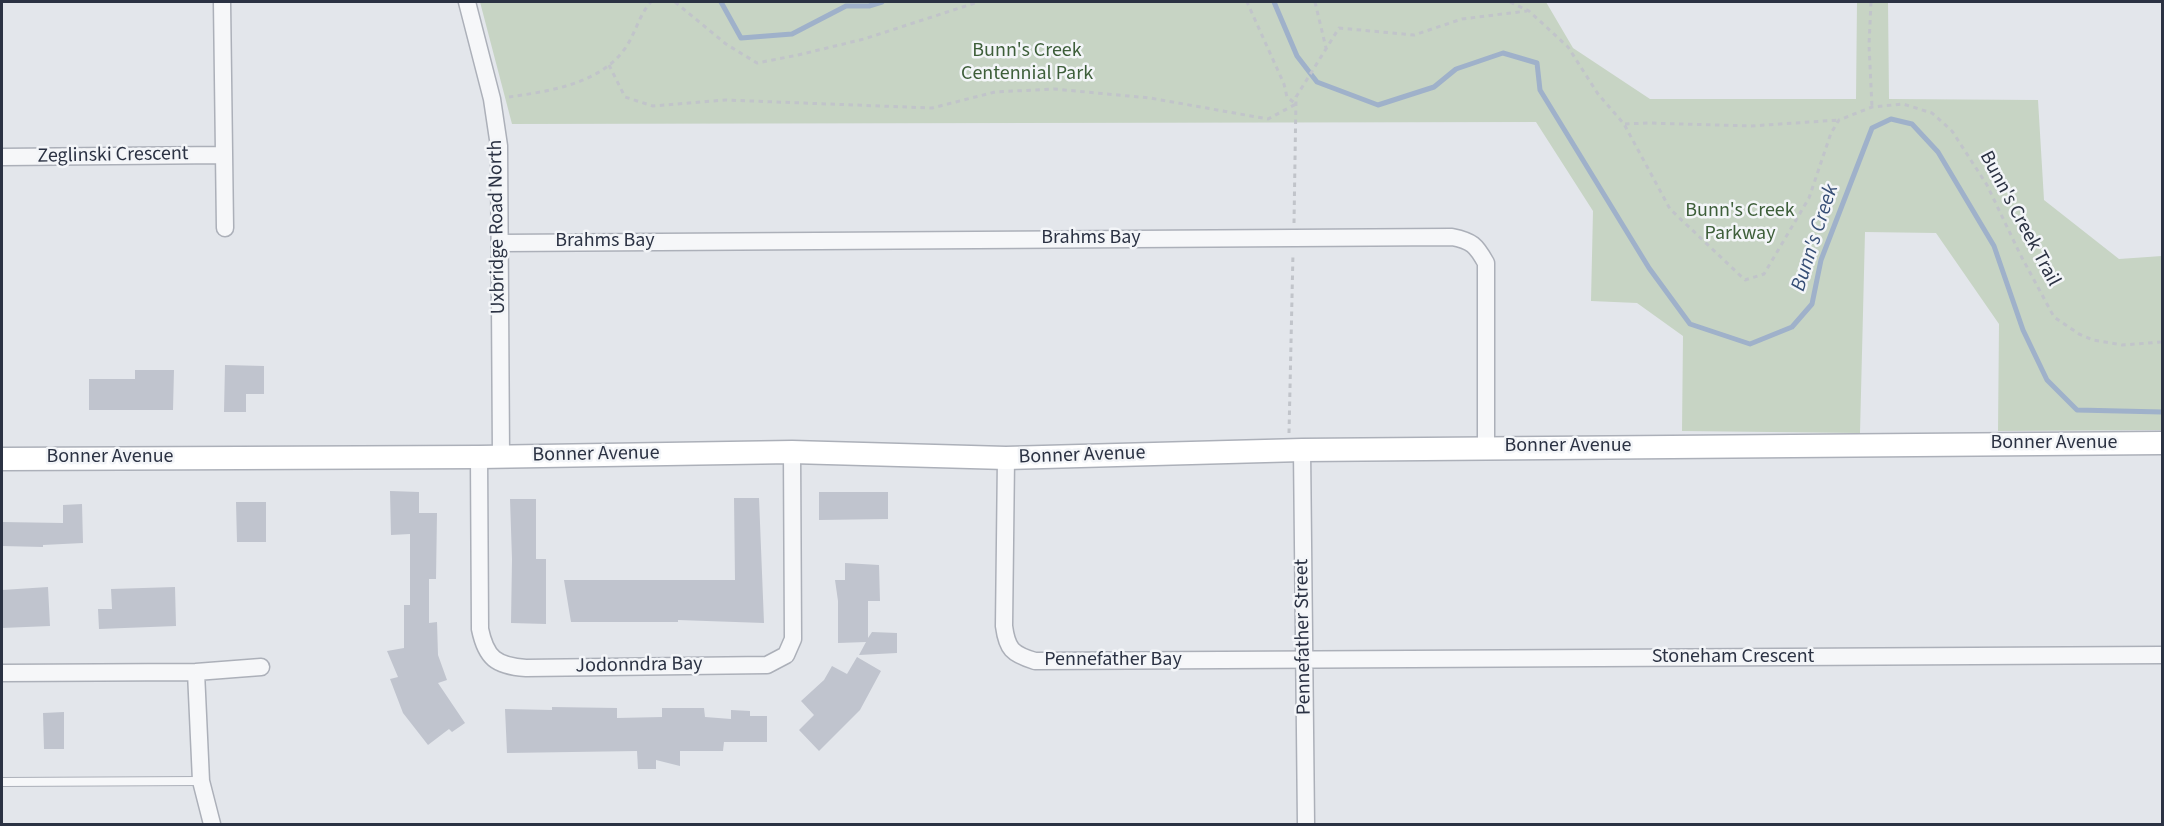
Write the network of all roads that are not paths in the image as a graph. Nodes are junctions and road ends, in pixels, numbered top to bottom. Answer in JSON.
{"nodes":[{"id":1,"x":222,"y":2,"type":"edge"},
{"id":2,"x":467,"y":2,"type":"edge"},
{"id":3,"x":224,"y":155,"type":"junction"},
{"id":4,"x":2,"y":157,"type":"edge"},
{"id":5,"x":225,"y":228,"type":"dead end"},
{"id":6,"x":500,"y":243,"type":"junction"},
{"id":7,"x":2163,"y":443,"type":"edge"},
{"id":8,"x":1486,"y":447,"type":"junction"},
{"id":9,"x":1295,"y":450,"type":"junction"},
{"id":10,"x":792,"y":452,"type":"junction"},
{"id":11,"x":490,"y":457,"type":"junction"},
{"id":12,"x":1006,"y":458,"type":"junction"},
{"id":13,"x":2,"y":459,"type":"edge"},
{"id":14,"x":2163,"y":655,"type":"edge"},
{"id":15,"x":1303,"y":661,"type":"junction"},
{"id":16,"x":261,"y":667,"type":"dead end"},
{"id":17,"x":196,"y":672,"type":"junction"},
{"id":18,"x":2,"y":673,"type":"edge"},
{"id":19,"x":201,"y":781,"type":"junction"},
{"id":20,"x":2,"y":782,"type":"edge"},
{"id":21,"x":212,"y":825,"type":"edge"},
{"id":22,"x":1306,"y":825,"type":"edge"}],
"edges":[{"from":1,"to":3,"type":"street"},
{"from":2,"to":6,"type":"street","name":"Uxbridge Road North"},
{"from":3,"to":4,"type":"street","name":"Zeglinski Crescent"},
{"from":3,"to":5,"type":"street"},
{"from":6,"to":8,"type":"street","name":"Brahms Bay"},
{"from":6,"to":11,"type":"street","name":"Uxbridge Road North"},
{"from":7,"to":8,"type":"street","name":"Bonner Avenue"},
{"from":8,"to":9,"type":"street","name":"Bonner Avenue"},
{"from":9,"to":12,"type":"street","name":"Bonner Avenue"},
{"from":9,"to":15,"type":"street","name":"Pennefather Street"},
{"from":10,"to":11,"type":"street","name":"Bonner Avenue"},
{"from":10,"to":11,"type":"street","name":"Jodonndra Bay"},
{"from":10,"to":12,"type":"street","name":"Bonner Avenue"},
{"from":11,"to":13,"type":"street","name":"Bonner Avenue"},
{"from":12,"to":15,"type":"street","name":"Pennefather Bay"},
{"from":14,"to":15,"type":"street","name":"Stoneham Crescent"},
{"from":15,"to":22,"type":"street","name":"Pennefather Street"},
{"from":16,"to":17,"type":"street"},
{"from":17,"to":18,"type":"street"},
{"from":17,"to":19,"type":"street"},
{"from":19,"to":20,"type":"lane"},
{"from":19,"to":21,"type":"street"}]}
